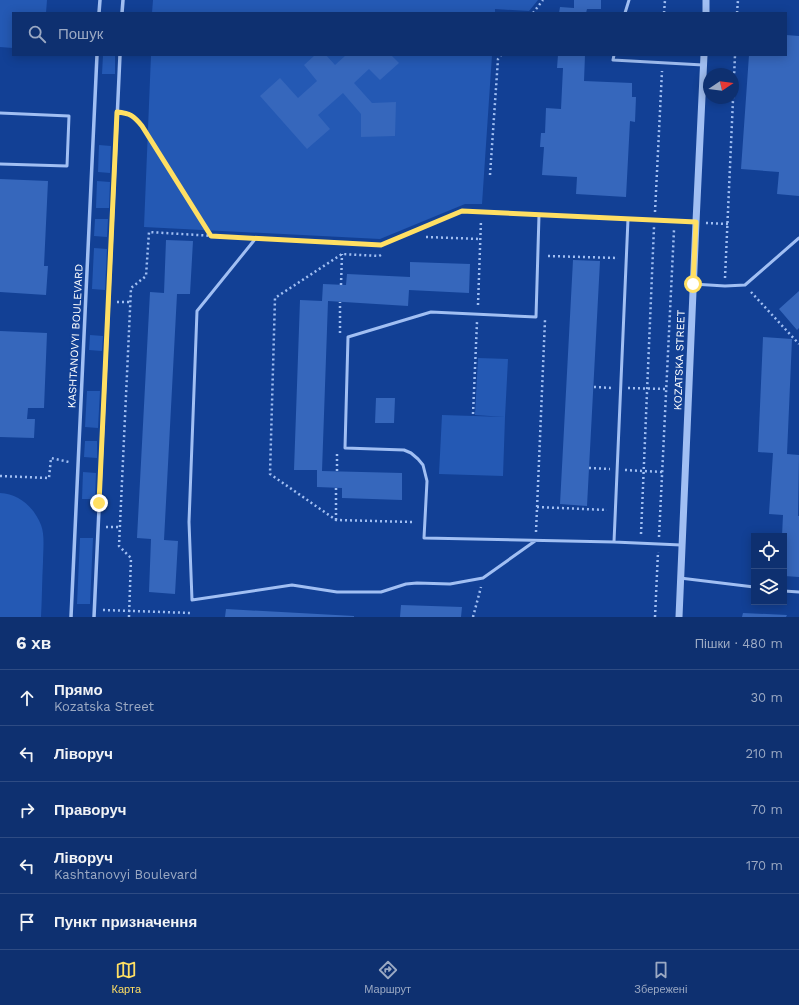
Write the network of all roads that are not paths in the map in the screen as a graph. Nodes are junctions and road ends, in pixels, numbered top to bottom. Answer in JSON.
{"nodes":[{"id":1,"x":100,"y":0,"type":"edge"},
{"id":2,"x":122,"y":0,"type":"edge"},
{"id":3,"x":629,"y":0,"type":"edge"},
{"id":4,"x":706,"y":0,"type":"edge"},
{"id":5,"x":99,"y":12,"type":"edge"},
{"id":6,"x":122,"y":12,"type":"edge"},
{"id":7,"x":625,"y":12,"type":"edge"},
{"id":8,"x":706,"y":12,"type":"edge"},
{"id":9,"x":97,"y":56,"type":"edge"},
{"id":10,"x":120,"y":56,"type":"edge"},
{"id":11,"x":614,"y":56,"type":"edge"},
{"id":12,"x":704,"y":56,"type":"edge"},
{"id":13,"x":703,"y":65,"type":"junction"},
{"id":14,"x":0,"y":113,"type":"edge"},
{"id":15,"x":0,"y":164,"type":"edge"},
{"id":16,"x":539,"y":214,"type":"junction"},
{"id":17,"x":628,"y":219,"type":"junction"},
{"id":18,"x":696,"y":222,"type":"junction"},
{"id":19,"x":799,"y":238,"type":"edge"},
{"id":20,"x":693,"y":284,"type":"junction"},
{"id":21,"x":535,"y":541,"type":"junction"},
{"id":22,"x":614,"y":542,"type":"junction"},
{"id":23,"x":682,"y":545,"type":"junction"},
{"id":24,"x":680,"y":578,"type":"junction"},
{"id":25,"x":751,"y":587,"type":"edge"},
{"id":26,"x":787,"y":591,"type":"edge"},
{"id":27,"x":799,"y":592,"type":"edge"},
{"id":28,"x":72,"y":617,"type":"edge"},
{"id":29,"x":94,"y":617,"type":"edge"},
{"id":30,"x":679,"y":617,"type":"edge"}],
"edges":[{"from":1,"to":5,"type":"street"},
{"from":2,"to":6,"type":"street"},
{"from":3,"to":7,"type":"lane"},
{"from":4,"to":8,"type":"street"},
{"from":9,"to":28,"type":"street","name":"KASHTANOVYI BOULEVARD"},
{"from":10,"to":29,"type":"street"},
{"from":11,"to":13,"type":"lane"},
{"from":12,"to":13,"type":"street","name":"KOZATSKA STREET"},
{"from":13,"to":18,"type":"street","name":"KOZATSKA STREET"},
{"from":14,"to":15,"type":"lane"},
{"from":16,"to":17,"type":"lane"},
{"from":16,"to":21,"type":"lane"},
{"from":16,"to":21,"type":"lane"},
{"from":17,"to":18,"type":"lane"},
{"from":17,"to":22,"type":"lane"},
{"from":18,"to":20,"type":"street","name":"KOZATSKA STREET"},
{"from":19,"to":20,"type":"lane"},
{"from":20,"to":23,"type":"street","name":"KOZATSKA STREET"},
{"from":21,"to":22,"type":"lane"},
{"from":22,"to":23,"type":"lane"},
{"from":23,"to":24,"type":"street","name":"KOZATSKA STREET"},
{"from":24,"to":25,"type":"lane"},
{"from":24,"to":30,"type":"street","name":"KOZATSKA STREET"},
{"from":26,"to":27,"type":"lane"}]}
